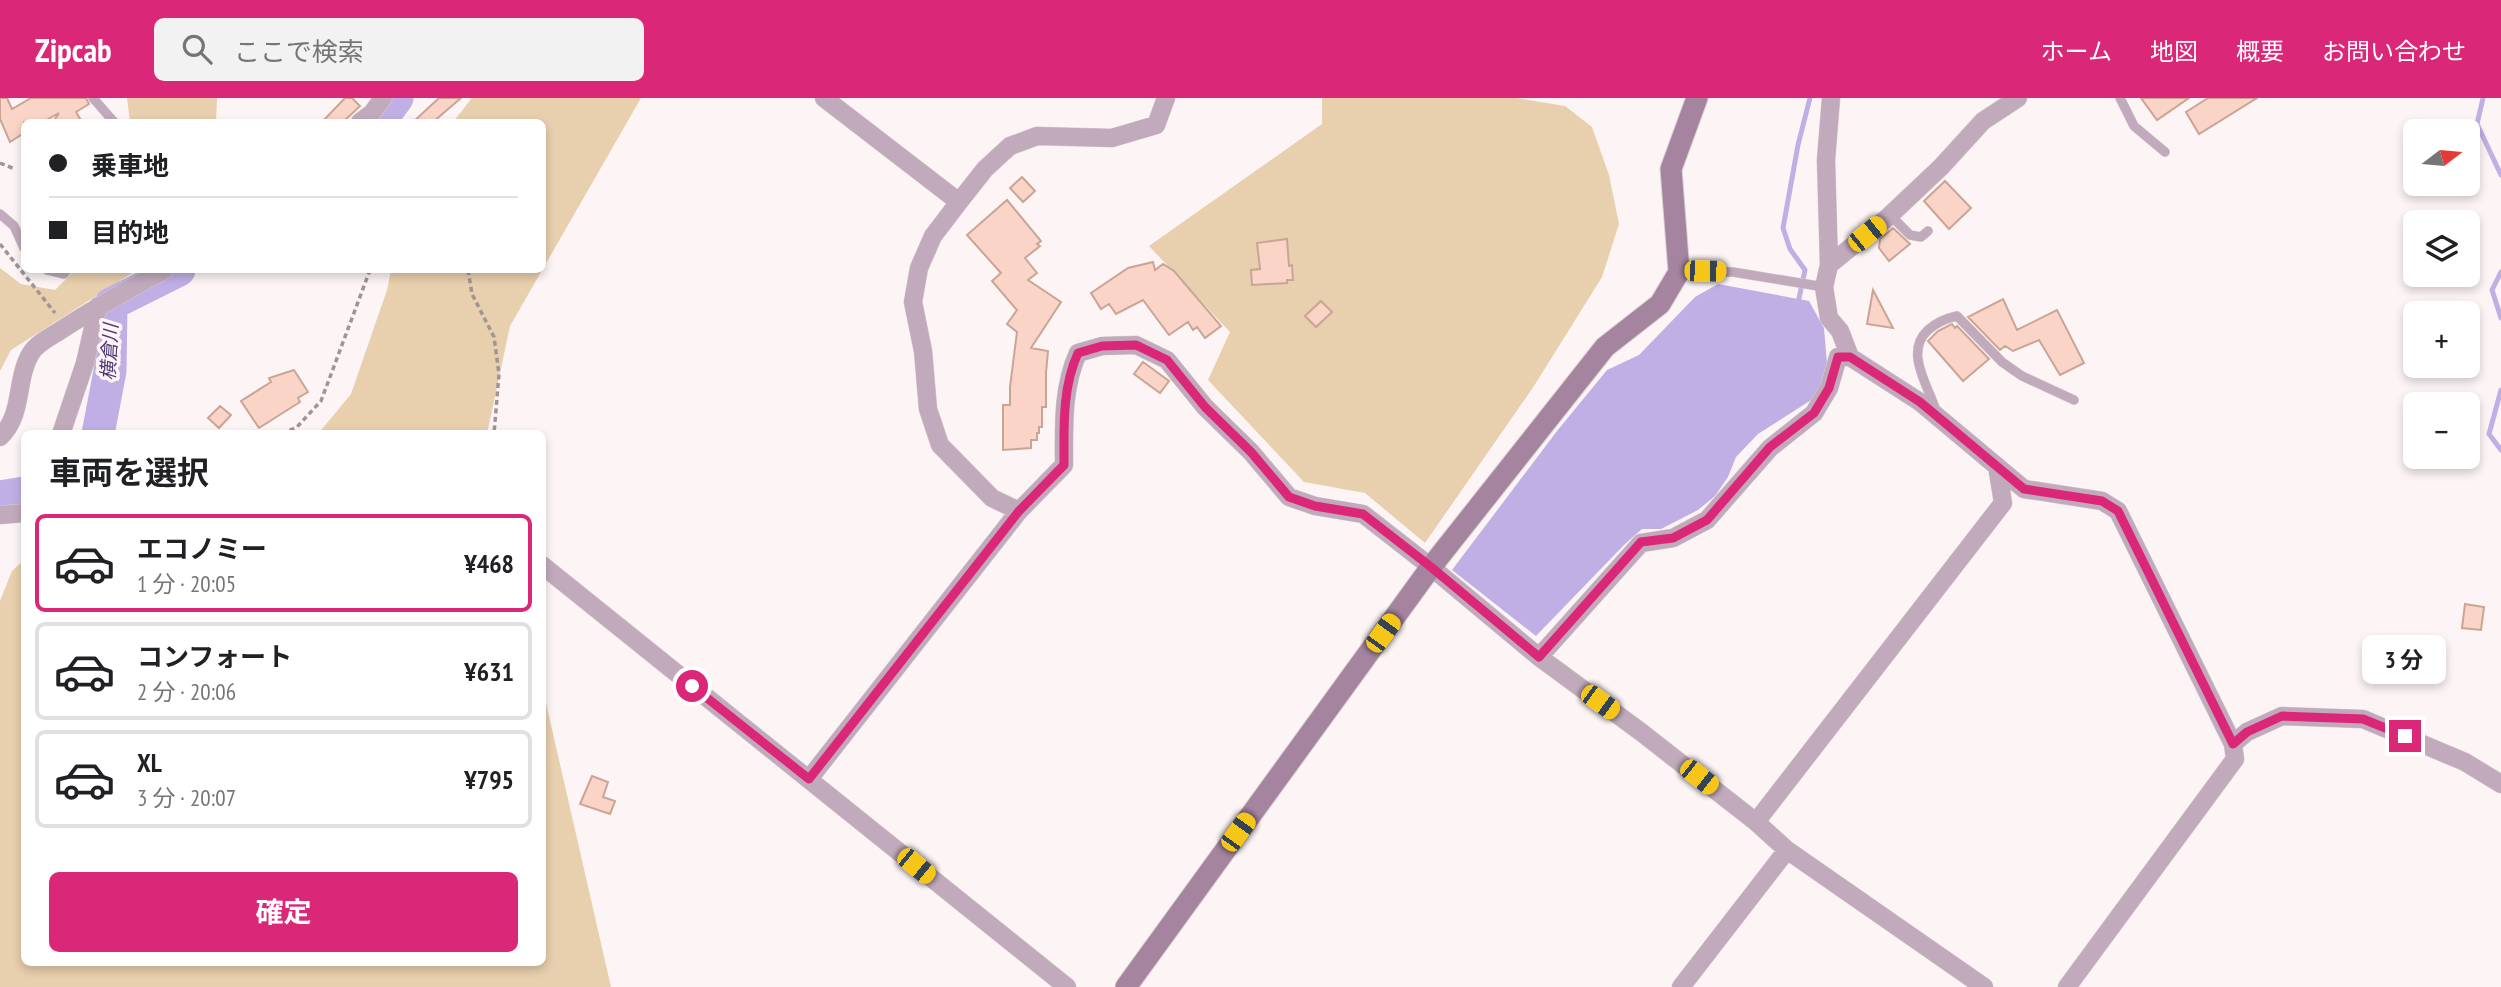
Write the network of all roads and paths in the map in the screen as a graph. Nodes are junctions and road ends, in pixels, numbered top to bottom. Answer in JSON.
{"nodes":[{"id":1,"x":93,"y":98,"type":"edge"},
{"id":2,"x":383,"y":98,"type":"edge"},
{"id":3,"x":824,"y":98,"type":"edge"},
{"id":4,"x":1166,"y":98,"type":"edge"},
{"id":5,"x":1698,"y":98,"type":"edge"},
{"id":6,"x":1831,"y":98,"type":"edge"},
{"id":7,"x":2018,"y":98,"type":"edge"},
{"id":8,"x":2120,"y":98,"type":"edge"},
{"id":9,"x":111,"y":119,"type":"edge"},
{"id":10,"x":363,"y":119,"type":"edge"},
{"id":11,"x":2165,"y":152,"type":"dead end"},
{"id":12,"x":0,"y":163,"type":"edge"},
{"id":13,"x":15,"y":169,"type":"dead end"},
{"id":14,"x":959,"y":202,"type":"junction"},
{"id":15,"x":0,"y":214,"type":"edge"},
{"id":16,"x":1890,"y":215,"type":"junction"},
{"id":17,"x":1928,"y":231,"type":"dead end"},
{"id":18,"x":21,"y":241,"type":"edge"},
{"id":19,"x":0,"y":244,"type":"edge"},
{"id":20,"x":1829,"y":265,"type":"junction"},
{"id":21,"x":21,"y":270,"type":"edge"},
{"id":22,"x":1679,"y":272,"type":"junction"},
{"id":23,"x":23,"y":273,"type":"edge"},
{"id":24,"x":158,"y":273,"type":"edge"},
{"id":25,"x":369,"y":273,"type":"edge"},
{"id":26,"x":468,"y":273,"type":"edge"},
{"id":27,"x":1810,"y":285,"type":"junction"},
{"id":28,"x":98,"y":306,"type":"junction"},
{"id":29,"x":66,"y":326,"type":"junction"},
{"id":30,"x":1850,"y":357,"type":"junction"},
{"id":31,"x":2074,"y":400,"type":"dead end"},
{"id":32,"x":1938,"y":416,"type":"junction"},
{"id":33,"x":62,"y":430,"type":"edge"},
{"id":34,"x":293,"y":430,"type":"edge"},
{"id":35,"x":494,"y":430,"type":"edge"},
{"id":36,"x":0,"y":437,"type":"edge"},
{"id":37,"x":1997,"y":466,"type":"junction"},
{"id":38,"x":1019,"y":511,"type":"junction"},
{"id":39,"x":21,"y":513,"type":"edge"},
{"id":40,"x":0,"y":515,"type":"edge"},
{"id":41,"x":1431,"y":567,"type":"junction"},
{"id":42,"x":546,"y":568,"type":"edge"},
{"id":43,"x":1539,"y":657,"type":"junction"},
{"id":44,"x":2233,"y":744,"type":"junction"},
{"id":45,"x":809,"y":779,"type":"junction"},
{"id":46,"x":2501,"y":785,"type":"edge"},
{"id":47,"x":1756,"y":822,"type":"junction"},
{"id":48,"x":1787,"y":850,"type":"junction"},
{"id":49,"x":1067,"y":987,"type":"edge"},
{"id":50,"x":1126,"y":987,"type":"edge"},
{"id":51,"x":1681,"y":987,"type":"edge"},
{"id":52,"x":1984,"y":987,"type":"edge"},
{"id":53,"x":2067,"y":987,"type":"edge"}],
"edges":[{"from":1,"to":9,"type":"lane"},
{"from":2,"to":10,"type":"street"},
{"from":3,"to":14,"type":"street"},
{"from":4,"to":14,"type":"street"},
{"from":5,"to":22,"type":"street"},
{"from":6,"to":20,"type":"street"},
{"from":7,"to":16,"type":"street"},
{"from":8,"to":11,"type":"lane"},
{"from":12,"to":13,"type":"path"},
{"from":14,"to":38,"type":"street"},
{"from":15,"to":18,"type":"lane"},
{"from":16,"to":17,"type":"lane"},
{"from":16,"to":20,"type":"street"},
{"from":19,"to":21,"type":"path"},
{"from":20,"to":27,"type":"street"},
{"from":22,"to":27,"type":"lane"},
{"from":22,"to":41,"type":"street"},
{"from":23,"to":29,"type":"path"},
{"from":24,"to":28,"type":"street"},
{"from":25,"to":34,"type":"path"},
{"from":26,"to":35,"type":"path"},
{"from":27,"to":30,"type":"street"},
{"from":28,"to":29,"type":"street"},
{"from":28,"to":33,"type":"street"},
{"from":29,"to":36,"type":"street"},
{"from":30,"to":32,"type":"street"},
{"from":30,"to":43,"type":"street"},
{"from":31,"to":32,"type":"lane"},
{"from":32,"to":37,"type":"street"},
{"from":37,"to":44,"type":"street"},
{"from":37,"to":47,"type":"street"},
{"from":38,"to":41,"type":"street"},
{"from":38,"to":45,"type":"street"},
{"from":39,"to":40,"type":"street"},
{"from":41,"to":43,"type":"street"},
{"from":41,"to":50,"type":"street"},
{"from":42,"to":45,"type":"street"},
{"from":43,"to":47,"type":"street"},
{"from":44,"to":46,"type":"street"},
{"from":44,"to":53,"type":"street"},
{"from":45,"to":49,"type":"street"},
{"from":47,"to":48,"type":"street"},
{"from":48,"to":51,"type":"street"},
{"from":48,"to":52,"type":"street"}]}
